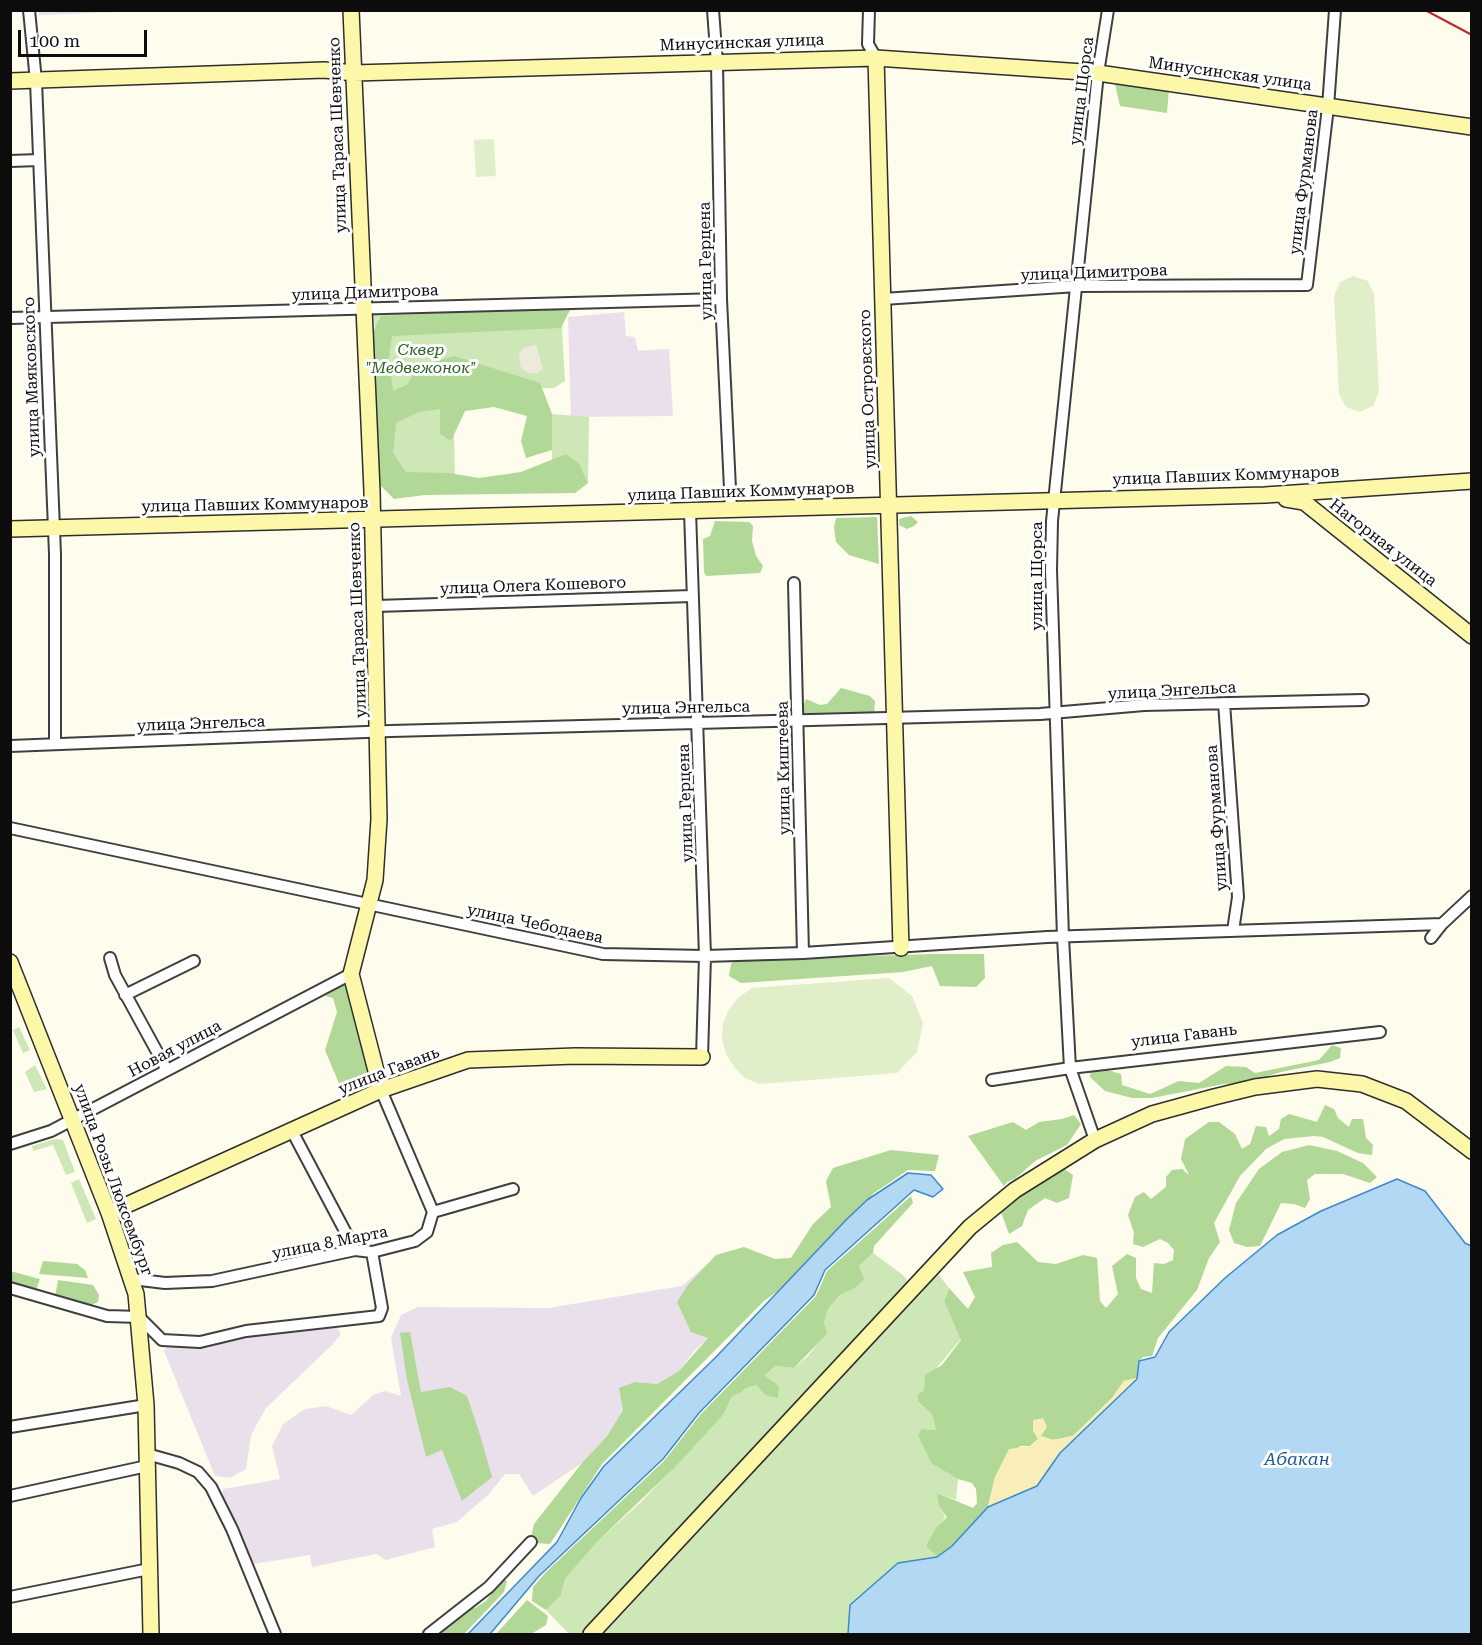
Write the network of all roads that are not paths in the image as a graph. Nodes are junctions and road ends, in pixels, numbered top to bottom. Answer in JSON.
{"nodes":[{"id":1,"x":29,"y":10,"type":"edge"},
{"id":2,"x":351,"y":10,"type":"edge"},
{"id":3,"x":714,"y":10,"type":"edge"},
{"id":4,"x":869,"y":10,"type":"edge"},
{"id":5,"x":1108,"y":10,"type":"edge"},
{"id":6,"x":1335,"y":10,"type":"edge"},
{"id":7,"x":876,"y":58,"type":"junction"},
{"id":8,"x":717,"y":63,"type":"junction"},
{"id":9,"x":354,"y":73,"type":"junction"},
{"id":10,"x":1098,"y":73,"type":"junction"},
{"id":11,"x":10,"y":81,"type":"edge"},
{"id":12,"x":36,"y":81,"type":"junction"},
{"id":13,"x":1328,"y":107,"type":"junction"},
{"id":14,"x":1472,"y":127,"type":"edge"},
{"id":15,"x":39,"y":160,"type":"junction"},
{"id":16,"x":10,"y":161,"type":"edge"},
{"id":17,"x":1307,"y":285,"type":"joint"},
{"id":18,"x":1077,"y":286,"type":"junction"},
{"id":19,"x":721,"y":299,"type":"junction"},
{"id":20,"x":883,"y":299,"type":"junction"},
{"id":21,"x":363,"y":307,"type":"junction"},
{"id":22,"x":10,"y":318,"type":"edge"},
{"id":23,"x":45,"y":318,"type":"junction"},
{"id":24,"x":1472,"y":481,"type":"edge"},
{"id":25,"x":1265,"y":495,"type":"junction"},
{"id":26,"x":1054,"y":501,"type":"junction"},
{"id":27,"x":890,"y":506,"type":"junction"},
{"id":28,"x":731,"y":510,"type":"junction"},
{"id":29,"x":690,"y":511,"type":"junction"},
{"id":30,"x":373,"y":520,"type":"junction"},
{"id":31,"x":53,"y":528,"type":"junction"},
{"id":32,"x":10,"y":529,"type":"edge"},
{"id":33,"x":794,"y":583,"type":"dead end"},
{"id":34,"x":692,"y":596,"type":"junction"},
{"id":35,"x":376,"y":606,"type":"junction"},
{"id":36,"x":1472,"y":636,"type":"edge"},
{"id":37,"x":1363,"y":700,"type":"dead end"},
{"id":38,"x":1224,"y":703,"type":"junction"},
{"id":39,"x":1054,"y":714,"type":"junction"},
{"id":40,"x":895,"y":717,"type":"junction"},
{"id":41,"x":799,"y":721,"type":"junction"},
{"id":42,"x":698,"y":722,"type":"junction"},
{"id":43,"x":379,"y":733,"type":"junction"},
{"id":44,"x":55,"y":743,"type":"junction"},
{"id":45,"x":10,"y":746,"type":"edge"},
{"id":46,"x":10,"y":828,"type":"edge"},
{"id":47,"x":1472,"y":896,"type":"edge"},
{"id":48,"x":370,"y":905,"type":"junction"},
{"id":49,"x":1442,"y":924,"type":"junction"},
{"id":50,"x":1233,"y":931,"type":"junction"},
{"id":51,"x":1063,"y":937,"type":"junction"},
{"id":52,"x":1431,"y":938,"type":"dead end"},
{"id":53,"x":901,"y":948,"type":"junction"},
{"id":54,"x":803,"y":953,"type":"junction"},
{"id":55,"x":705,"y":956,"type":"junction"},
{"id":56,"x":110,"y":958,"type":"dead end"},
{"id":57,"x":194,"y":961,"type":"dead end"},
{"id":58,"x":10,"y":962,"type":"edge"},
{"id":59,"x":351,"y":974,"type":"junction"},
{"id":60,"x":125,"y":995,"type":"junction"},
{"id":61,"x":1380,"y":1032,"type":"dead end"},
{"id":62,"x":702,"y":1057,"type":"joint"},
{"id":63,"x":1070,"y":1068,"type":"junction"},
{"id":64,"x":167,"y":1070,"type":"junction"},
{"id":65,"x":992,"y":1080,"type":"dead end"},
{"id":66,"x":381,"y":1090,"type":"junction"},
{"id":67,"x":72,"y":1120,"type":"junction"},
{"id":68,"x":292,"y":1131,"type":"junction"},
{"id":69,"x":1095,"y":1140,"type":"junction"},
{"id":70,"x":10,"y":1144,"type":"edge"},
{"id":71,"x":1472,"y":1151,"type":"edge"},
{"id":72,"x":513,"y":1189,"type":"dead end"},
{"id":73,"x":433,"y":1212,"type":"junction"},
{"id":74,"x":109,"y":1213,"type":"junction"},
{"id":75,"x":355,"y":1250,"type":"junction"},
{"id":76,"x":372,"y":1252,"type":"junction"},
{"id":77,"x":132,"y":1279,"type":"junction"},
{"id":78,"x":10,"y":1288,"type":"edge"},
{"id":79,"x":139,"y":1317,"type":"junction"},
{"id":80,"x":146,"y":1405,"type":"junction"},
{"id":81,"x":10,"y":1427,"type":"edge"},
{"id":82,"x":147,"y":1460,"type":"junction"},
{"id":83,"x":10,"y":1496,"type":"edge"},
{"id":84,"x":531,"y":1542,"type":"dead end"},
{"id":85,"x":149,"y":1569,"type":"junction"},
{"id":86,"x":10,"y":1597,"type":"edge"},
{"id":87,"x":151,"y":1635,"type":"edge"},
{"id":88,"x":275,"y":1635,"type":"edge"},
{"id":89,"x":429,"y":1635,"type":"edge"},
{"id":90,"x":591,"y":1635,"type":"edge"}],
"edges":[{"from":1,"to":12,"type":"street","name":"улица Маяковского"},
{"from":2,"to":9,"type":"street","name":"улица Тараса Шевченко"},
{"from":3,"to":8,"type":"street","name":"улица Герцена"},
{"from":4,"to":7,"type":"street","name":"улица Островского"},
{"from":5,"to":10,"type":"street","name":"улица Щорса"},
{"from":6,"to":13,"type":"street","name":"улица Фурманова"},
{"from":7,"to":8,"type":"street","name":"Минусинская улица"},
{"from":7,"to":10,"type":"street","name":"Минусинская улица"},
{"from":7,"to":20,"type":"street","name":"улица Островского"},
{"from":8,"to":9,"type":"street","name":"Минусинская улица"},
{"from":8,"to":19,"type":"street","name":"улица Герцена"},
{"from":9,"to":12,"type":"street","name":"Минусинская улица"},
{"from":9,"to":21,"type":"street","name":"улица Тараса Шевченко"},
{"from":10,"to":13,"type":"street","name":"Минусинская улица"},
{"from":10,"to":18,"type":"street","name":"улица Щорса"},
{"from":11,"to":12,"type":"street","name":"Минусинская улица"},
{"from":12,"to":15,"type":"street","name":"улица Маяковского"},
{"from":13,"to":14,"type":"street","name":"Минусинская улица"},
{"from":13,"to":17,"type":"street","name":"улица Фурманова"},
{"from":15,"to":16,"type":"street"},
{"from":15,"to":23,"type":"street","name":"улица Маяковского"},
{"from":17,"to":18,"type":"street","name":"улица Димитрова"},
{"from":18,"to":20,"type":"street","name":"улица Димитрова"},
{"from":18,"to":26,"type":"street","name":"улица Щорса"},
{"from":19,"to":21,"type":"street","name":"улица Димитрова"},
{"from":19,"to":28,"type":"street","name":"улица Герцена"},
{"from":20,"to":27,"type":"street","name":"улица Островского"},
{"from":21,"to":23,"type":"street","name":"улица Димитрова"},
{"from":21,"to":30,"type":"street","name":"улица Тараса Шевченко"},
{"from":22,"to":23,"type":"street","name":"улица Димитрова"},
{"from":23,"to":31,"type":"street","name":"улица Маяковского"},
{"from":24,"to":25,"type":"street","name":"улица Павших Коммунаров"},
{"from":25,"to":26,"type":"street","name":"улица Павших Коммунаров"},
{"from":25,"to":36,"type":"street","name":"Нагорная улица"},
{"from":26,"to":27,"type":"street","name":"улица Павших Коммунаров"},
{"from":26,"to":39,"type":"street","name":"улица Щорса"},
{"from":27,"to":28,"type":"street","name":"улица Павших Коммунаров"},
{"from":27,"to":40,"type":"street","name":"улица Островского"},
{"from":28,"to":29,"type":"street","name":"улица Павших Коммунаров"},
{"from":29,"to":30,"type":"street","name":"улица Павших Коммунаров"},
{"from":29,"to":34,"type":"street","name":"улица Герцена"},
{"from":30,"to":31,"type":"street","name":"улица Павших Коммунаров"},
{"from":30,"to":35,"type":"street","name":"улица Тараса Шевченко"},
{"from":31,"to":32,"type":"street","name":"улица Павших Коммунаров"},
{"from":31,"to":44,"type":"street","name":"улица Маяковского"},
{"from":33,"to":41,"type":"street","name":"улица Киштеева"},
{"from":34,"to":35,"type":"street","name":"улица Олега Кошевого"},
{"from":34,"to":42,"type":"street","name":"улица Герцена"},
{"from":35,"to":43,"type":"street","name":"улица Тараса Шевченко"},
{"from":37,"to":38,"type":"street","name":"улица Энгельса"},
{"from":38,"to":39,"type":"street","name":"улица Энгельса"},
{"from":38,"to":50,"type":"street","name":"улица Фурманова"},
{"from":39,"to":40,"type":"street","name":"улица Энгельса"},
{"from":39,"to":51,"type":"street","name":"улица Щорса"},
{"from":40,"to":41,"type":"street","name":"улица Энгельса"},
{"from":40,"to":53,"type":"street","name":"улица Островского"},
{"from":41,"to":42,"type":"street","name":"улица Энгельса"},
{"from":41,"to":54,"type":"street","name":"улица Киштеева"},
{"from":42,"to":43,"type":"street","name":"улица Энгельса"},
{"from":42,"to":55,"type":"street","name":"улица Герцена"},
{"from":43,"to":44,"type":"street","name":"улица Энгельса"},
{"from":43,"to":48,"type":"street","name":"улица Тараса Шевченко"},
{"from":44,"to":45,"type":"street","name":"улица Энгельса"},
{"from":46,"to":48,"type":"street","name":"улица Чебодаева"},
{"from":47,"to":49,"type":"street"},
{"from":48,"to":55,"type":"street","name":"улица Чебодаева"},
{"from":48,"to":59,"type":"street","name":"улица Тараса Шевченко"},
{"from":49,"to":50,"type":"street","name":"улица Чебодаева"},
{"from":49,"to":52,"type":"street"},
{"from":50,"to":51,"type":"street","name":"улица Чебодаева"},
{"from":51,"to":53,"type":"street","name":"улица Чебодаева"},
{"from":51,"to":63,"type":"street","name":"улица Щорса"},
{"from":53,"to":54,"type":"street","name":"улица Чебодаева"},
{"from":54,"to":55,"type":"street","name":"улица Чебодаева"},
{"from":55,"to":62,"type":"street","name":"улица Герцена"},
{"from":56,"to":60,"type":"street"},
{"from":57,"to":60,"type":"street"},
{"from":58,"to":67,"type":"street","name":"улица Розы Люксембург"},
{"from":59,"to":64,"type":"street","name":"Новая улица"},
{"from":59,"to":66,"type":"street","name":"улица Тараса Шевченко"},
{"from":60,"to":64,"type":"street"},
{"from":61,"to":63,"type":"street","name":"улица Гавань"},
{"from":62,"to":66,"type":"street","name":"улица Гавань"},
{"from":63,"to":65,"type":"street","name":"улица Гавань"},
{"from":63,"to":69,"type":"street","name":"улица Щорса"},
{"from":64,"to":67,"type":"street","name":"Новая улица"},
{"from":66,"to":68,"type":"street","name":"улица Гавань"},
{"from":66,"to":73,"type":"street","name":"улица Тараса Шевченко"},
{"from":67,"to":70,"type":"street","name":"Новая улица"},
{"from":67,"to":74,"type":"street","name":"улица Розы Люксембург"},
{"from":68,"to":74,"type":"street","name":"улица Гавань"},
{"from":68,"to":75,"type":"street"},
{"from":69,"to":71,"type":"street"},
{"from":69,"to":90,"type":"street"},
{"from":72,"to":73,"type":"street"},
{"from":73,"to":76,"type":"street","name":"улица 8 Марта"},
{"from":74,"to":77,"type":"street","name":"улица Розы Люксембург"},
{"from":75,"to":76,"type":"street","name":"улица 8 Марта"},
{"from":75,"to":77,"type":"street","name":"улица 8 Марта"},
{"from":76,"to":79,"type":"street"},
{"from":77,"to":79,"type":"street","name":"улица Розы Люксембург"},
{"from":78,"to":79,"type":"street"},
{"from":79,"to":80,"type":"street","name":"улица Розы Люксембург"},
{"from":80,"to":81,"type":"street"},
{"from":80,"to":82,"type":"street","name":"улица Розы Люксембург"},
{"from":82,"to":83,"type":"street"},
{"from":82,"to":85,"type":"street","name":"улица Розы Люксембург"},
{"from":82,"to":88,"type":"street"},
{"from":84,"to":89,"type":"street"},
{"from":85,"to":86,"type":"street"},
{"from":85,"to":87,"type":"street","name":"улица Розы Люксембург"}]}
